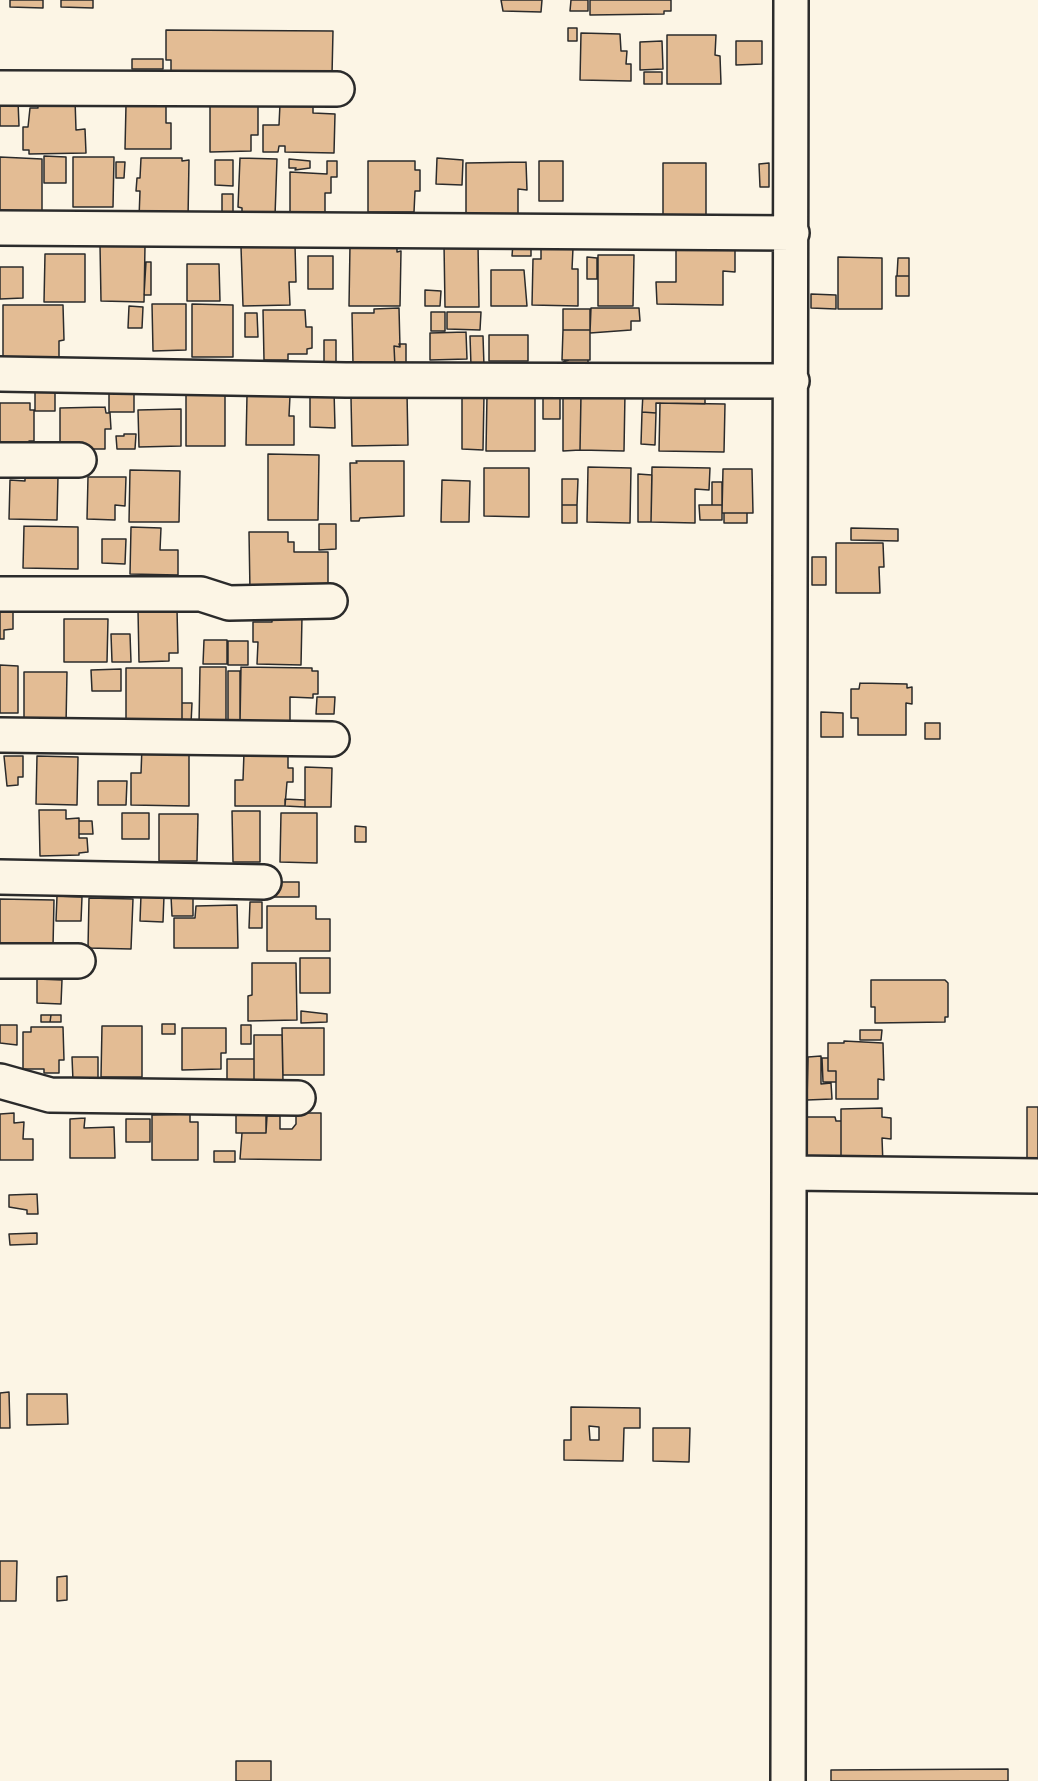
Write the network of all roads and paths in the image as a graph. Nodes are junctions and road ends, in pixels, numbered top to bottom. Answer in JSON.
{"nodes":[{"id":1,"x":791,"y":0,"type":"edge"},
{"id":2,"x":0,"y":88,"type":"edge"},
{"id":3,"x":337,"y":89,"type":"dead end"},
{"id":4,"x":0,"y":228,"type":"edge"},
{"id":5,"x":792,"y":233,"type":"junction"},
{"id":6,"x":0,"y":374,"type":"edge"},
{"id":7,"x":792,"y":381,"type":"junction"},
{"id":8,"x":0,"y":460,"type":"edge"},
{"id":9,"x":79,"y":460,"type":"dead end"},
{"id":10,"x":0,"y":594,"type":"edge"},
{"id":11,"x":330,"y":602,"type":"dead end"},
{"id":12,"x":0,"y":735,"type":"edge"},
{"id":13,"x":332,"y":739,"type":"dead end"},
{"id":14,"x":0,"y":877,"type":"edge"},
{"id":15,"x":264,"y":882,"type":"dead end"},
{"id":16,"x":0,"y":961,"type":"edge"},
{"id":17,"x":78,"y":961,"type":"dead end"},
{"id":18,"x":0,"y":1081,"type":"edge"},
{"id":19,"x":298,"y":1098,"type":"dead end"},
{"id":20,"x":791,"y":1173,"type":"junction"},
{"id":21,"x":1038,"y":1176,"type":"edge"},
{"id":22,"x":788,"y":1781,"type":"edge"}],
"edges":[{"from":1,"to":5,"type":"street"},
{"from":2,"to":3,"type":"street"},
{"from":4,"to":5,"type":"street"},
{"from":5,"to":7,"type":"street"},
{"from":6,"to":7,"type":"street"},
{"from":7,"to":20,"type":"street"},
{"from":8,"to":9,"type":"street"},
{"from":10,"to":11,"type":"street"},
{"from":12,"to":13,"type":"street"},
{"from":14,"to":15,"type":"street"},
{"from":16,"to":17,"type":"street"},
{"from":18,"to":19,"type":"street"},
{"from":20,"to":21,"type":"street"},
{"from":20,"to":22,"type":"street"}]}
